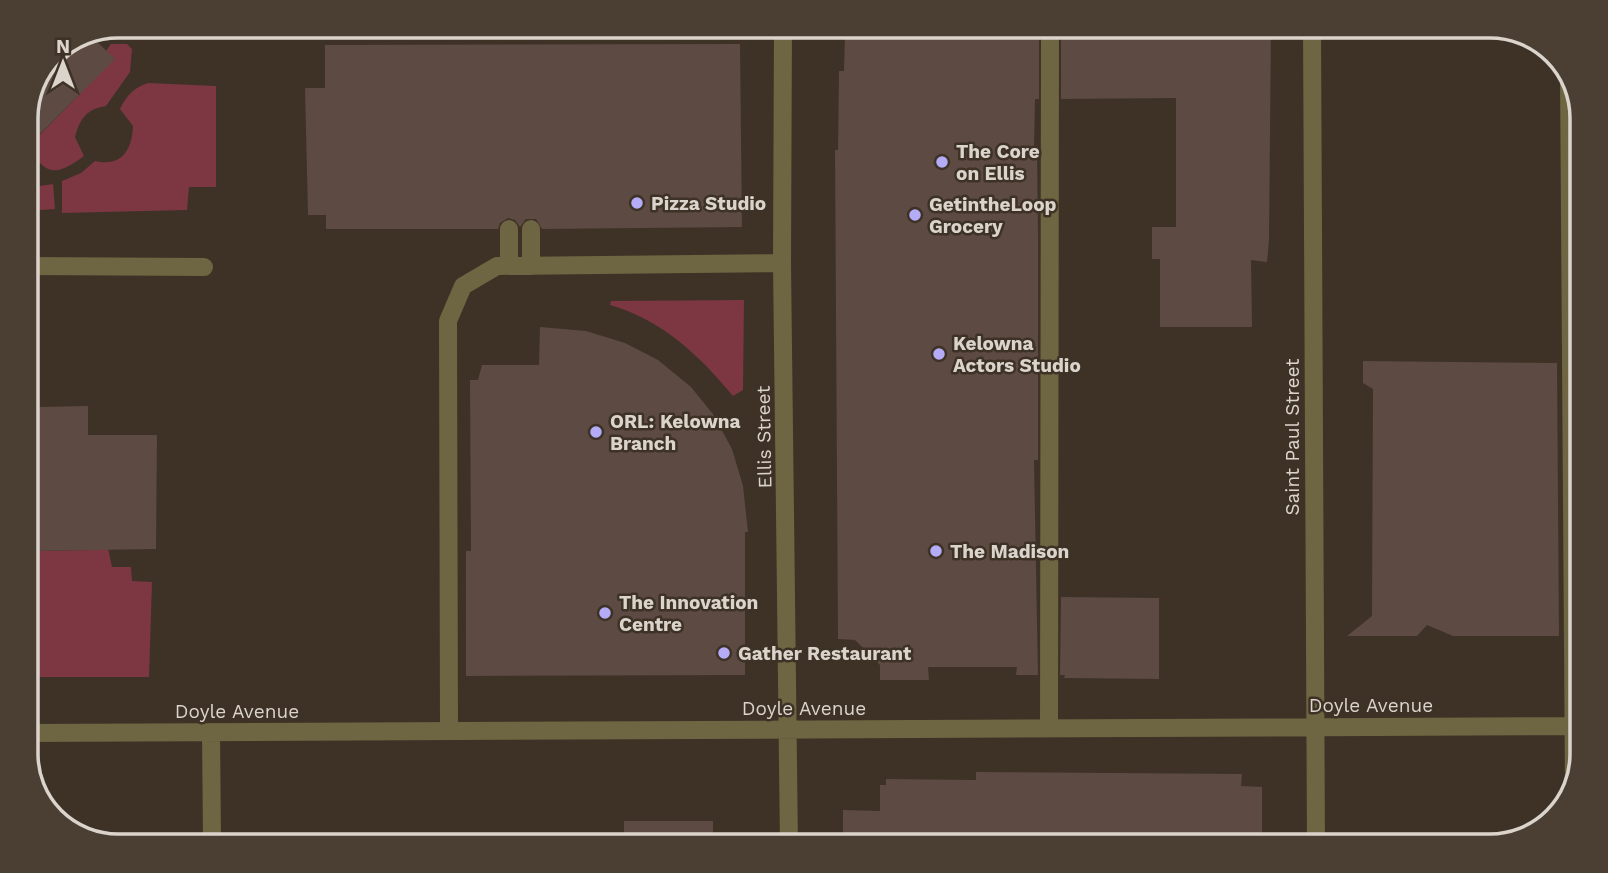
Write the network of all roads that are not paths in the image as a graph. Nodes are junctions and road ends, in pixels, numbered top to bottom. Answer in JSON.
{"nodes":[{"id":1,"x":783,"y":39,"type":"edge"},
{"id":2,"x":1051,"y":39,"type":"edge"},
{"id":3,"x":1311,"y":39,"type":"edge"},
{"id":4,"x":520,"y":229,"type":"dead end"},
{"id":5,"x":782,"y":263,"type":"junction"},
{"id":6,"x":39,"y":266,"type":"edge"},
{"id":7,"x":520,"y":266,"type":"junction"},
{"id":8,"x":204,"y":267,"type":"dead end"},
{"id":9,"x":1315,"y":726,"type":"junction"},
{"id":10,"x":1570,"y":726,"type":"edge"},
{"id":11,"x":1049,"y":727,"type":"junction"},
{"id":12,"x":790,"y":729,"type":"junction"},
{"id":13,"x":449,"y":731,"type":"junction"},
{"id":14,"x":211,"y":732,"type":"junction"},
{"id":15,"x":39,"y":733,"type":"edge"},
{"id":16,"x":212,"y":834,"type":"edge"},
{"id":17,"x":789,"y":834,"type":"edge"},
{"id":18,"x":1317,"y":834,"type":"edge"}],
"edges":[{"from":1,"to":5,"type":"street","name":"Ellis Street"},
{"from":2,"to":11,"type":"street"},
{"from":3,"to":9,"type":"street","name":"Saint Paul Street"},
{"from":4,"to":7,"type":"street"},
{"from":5,"to":7,"type":"street"},
{"from":5,"to":12,"type":"street","name":"Ellis Street"},
{"from":6,"to":8,"type":"street"},
{"from":7,"to":13,"type":"street"},
{"from":9,"to":10,"type":"street","name":"Doyle Avenue"},
{"from":9,"to":11,"type":"street","name":"Doyle Avenue"},
{"from":9,"to":18,"type":"street","name":"Saint Paul Street"},
{"from":11,"to":12,"type":"street","name":"Doyle Avenue"},
{"from":12,"to":13,"type":"street","name":"Doyle Avenue"},
{"from":12,"to":17,"type":"street","name":"Ellis Street"},
{"from":13,"to":14,"type":"street","name":"Doyle Avenue"},
{"from":14,"to":15,"type":"street","name":"Doyle Avenue"},
{"from":14,"to":16,"type":"street"}]}
